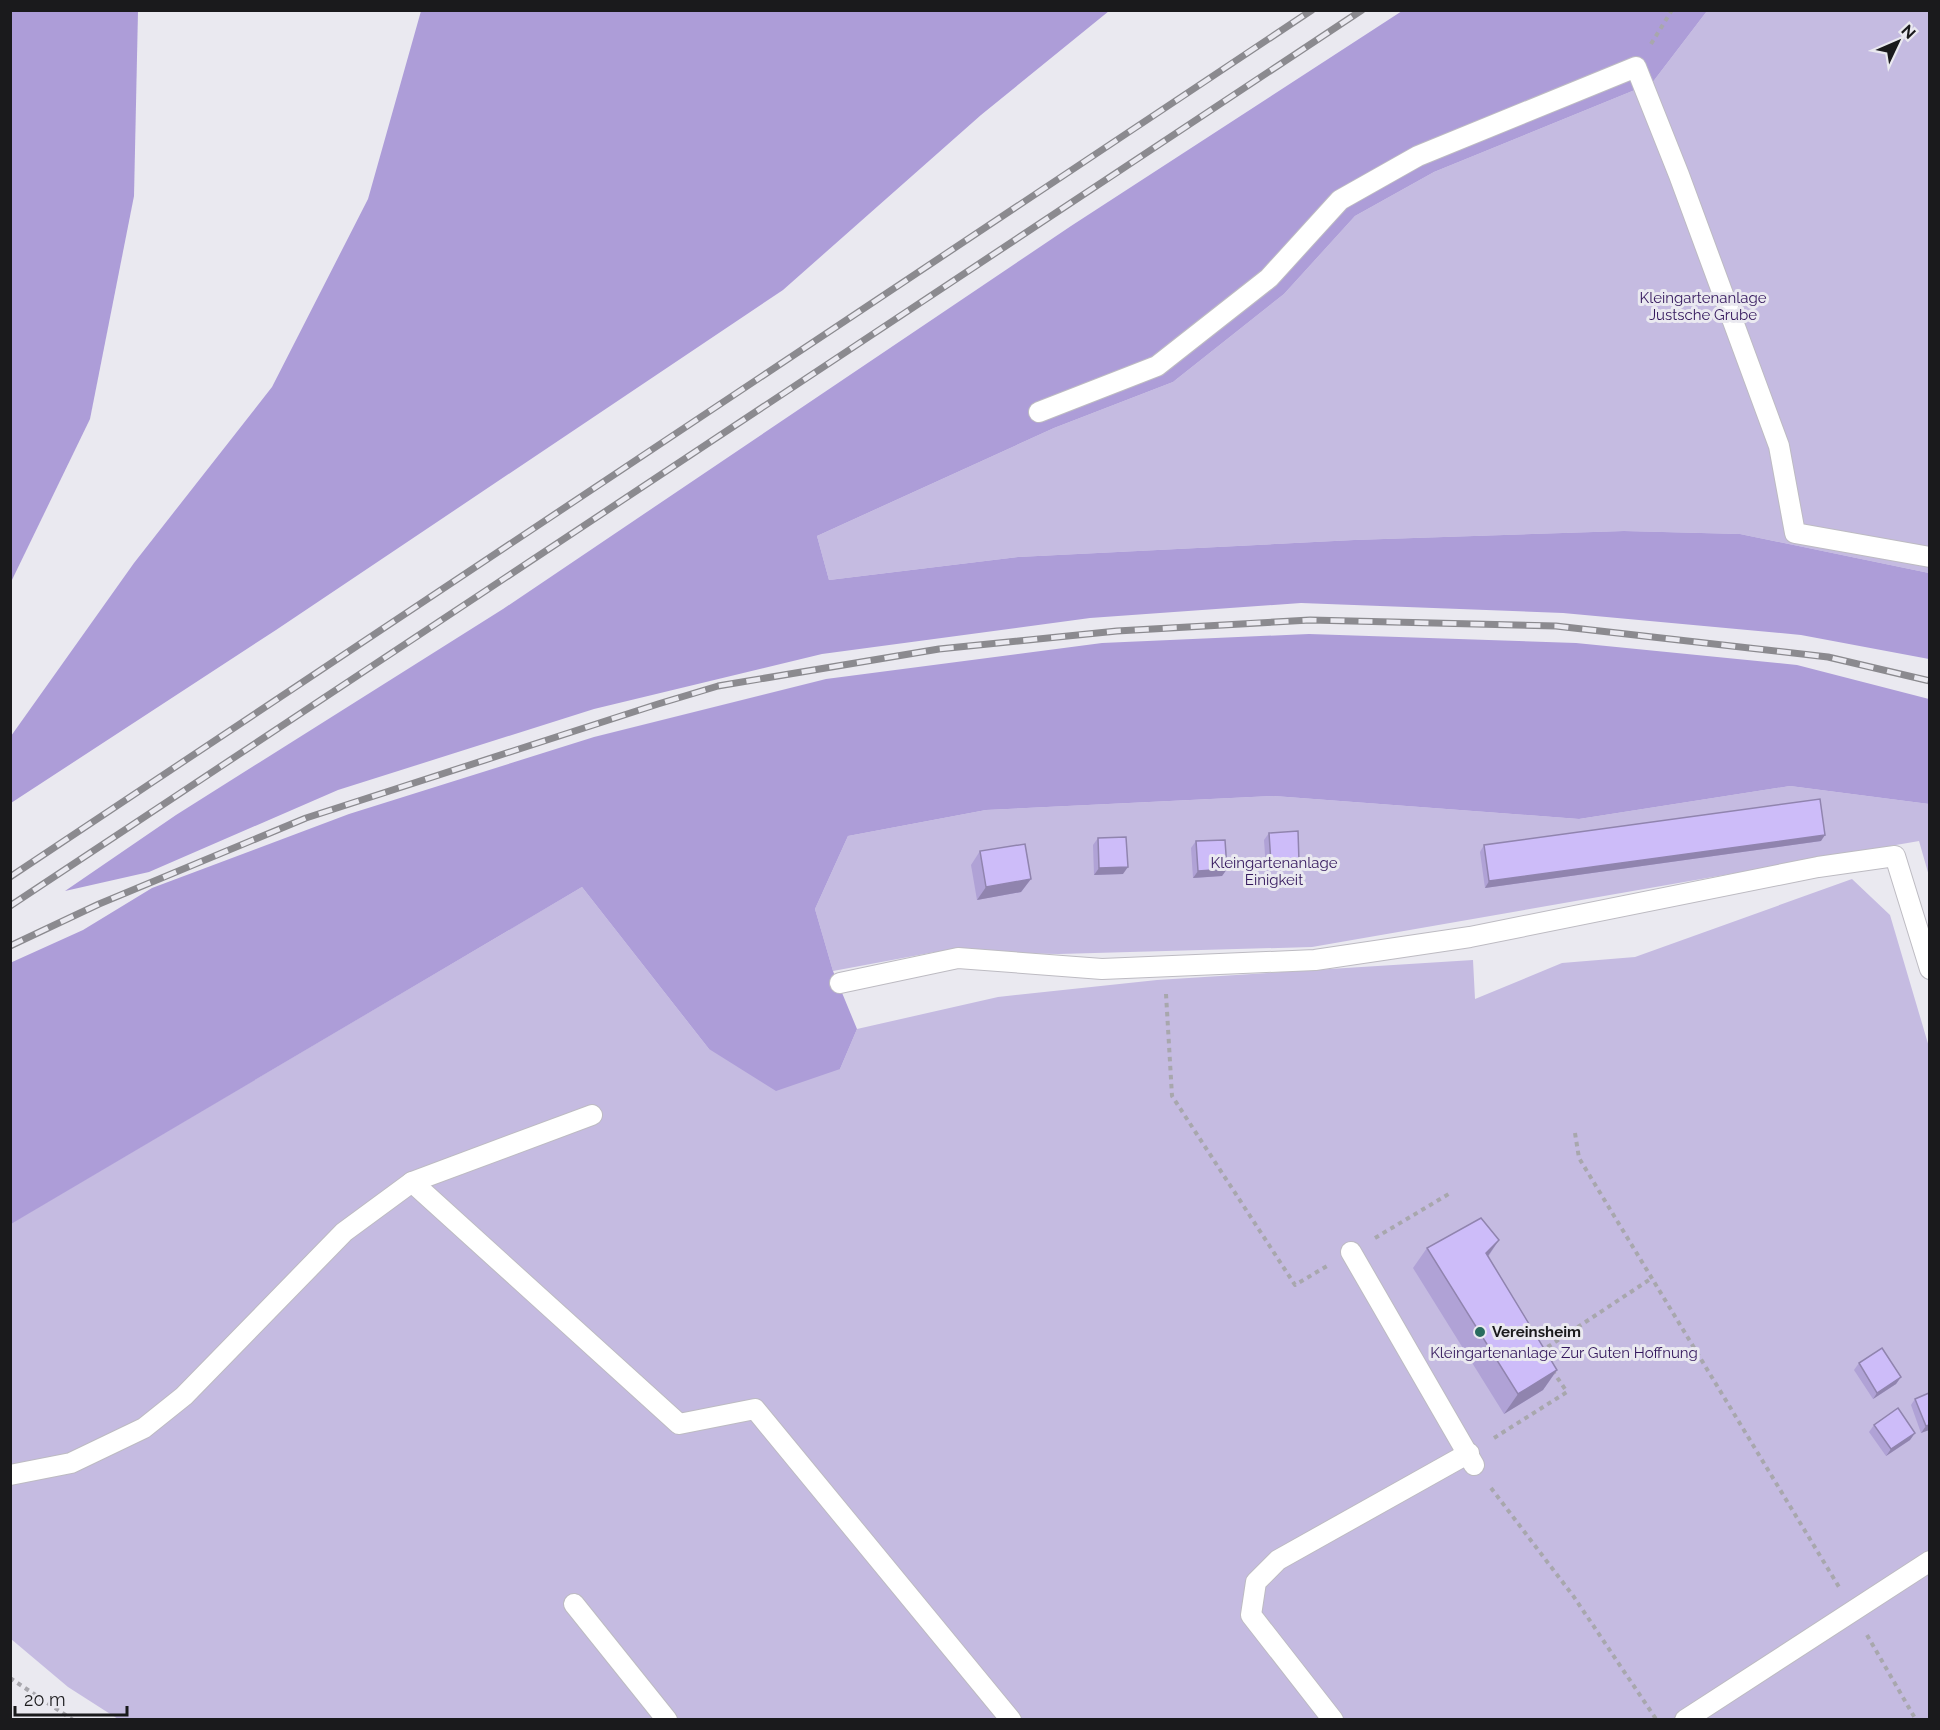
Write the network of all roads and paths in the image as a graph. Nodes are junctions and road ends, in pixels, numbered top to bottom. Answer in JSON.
{"nodes":[{"id":1,"x":1672,"y":10,"type":"edge"},
{"id":2,"x":1636,"y":67,"type":"junction"},
{"id":3,"x":1039,"y":412,"type":"dead end"},
{"id":4,"x":1929,"y":557,"type":"edge"},
{"id":5,"x":1164,"y":966,"type":"junction"},
{"id":6,"x":1929,"y":969,"type":"edge"},
{"id":7,"x":840,"y":983,"type":"dead end"},
{"id":8,"x":592,"y":1116,"type":"dead end"},
{"id":9,"x":1575,"y":1133,"type":"dead end"},
{"id":10,"x":412,"y":1182,"type":"junction"},
{"id":11,"x":1351,"y":1252,"type":"dead end"},
{"id":12,"x":1652,"y":1278,"type":"junction"},
{"id":13,"x":1295,"y":1285,"type":"dead end"},
{"id":14,"x":1545,"y":1360,"type":"edge"},
{"id":15,"x":1551,"y":1368,"type":"edge"},
{"id":16,"x":1471,"y":1459,"type":"junction"},
{"id":17,"x":10,"y":1475,"type":"edge"},
{"id":18,"x":1929,"y":1562,"type":"edge"},
{"id":19,"x":574,"y":1604,"type":"dead end"},
{"id":20,"x":1852,"y":1610,"type":"junction"},
{"id":21,"x":10,"y":1678,"type":"edge"},
{"id":22,"x":73,"y":1719,"type":"edge"},
{"id":23,"x":667,"y":1719,"type":"edge"},
{"id":24,"x":1011,"y":1719,"type":"edge"},
{"id":25,"x":1333,"y":1719,"type":"edge"},
{"id":26,"x":1656,"y":1719,"type":"edge"},
{"id":27,"x":1685,"y":1719,"type":"edge"},
{"id":28,"x":1917,"y":1719,"type":"edge"}],
"edges":[{"from":1,"to":2,"type":"path"},
{"from":2,"to":3,"type":"lane"},
{"from":2,"to":4,"type":"lane"},
{"from":5,"to":6,"type":"lane"},
{"from":5,"to":7,"type":"lane"},
{"from":5,"to":13,"type":"path"},
{"from":8,"to":10,"type":"lane"},
{"from":9,"to":12,"type":"path"},
{"from":10,"to":17,"type":"lane"},
{"from":10,"to":24,"type":"lane"},
{"from":11,"to":16,"type":"lane"},
{"from":12,"to":14,"type":"path"},
{"from":12,"to":20,"type":"path"},
{"from":15,"to":16,"type":"path"},
{"from":16,"to":25,"type":"lane"},
{"from":16,"to":26,"type":"path"},
{"from":18,"to":20,"type":"lane"},
{"from":19,"to":23,"type":"lane"},
{"from":20,"to":27,"type":"lane"},
{"from":20,"to":28,"type":"path"},
{"from":21,"to":22,"type":"path"}]}
